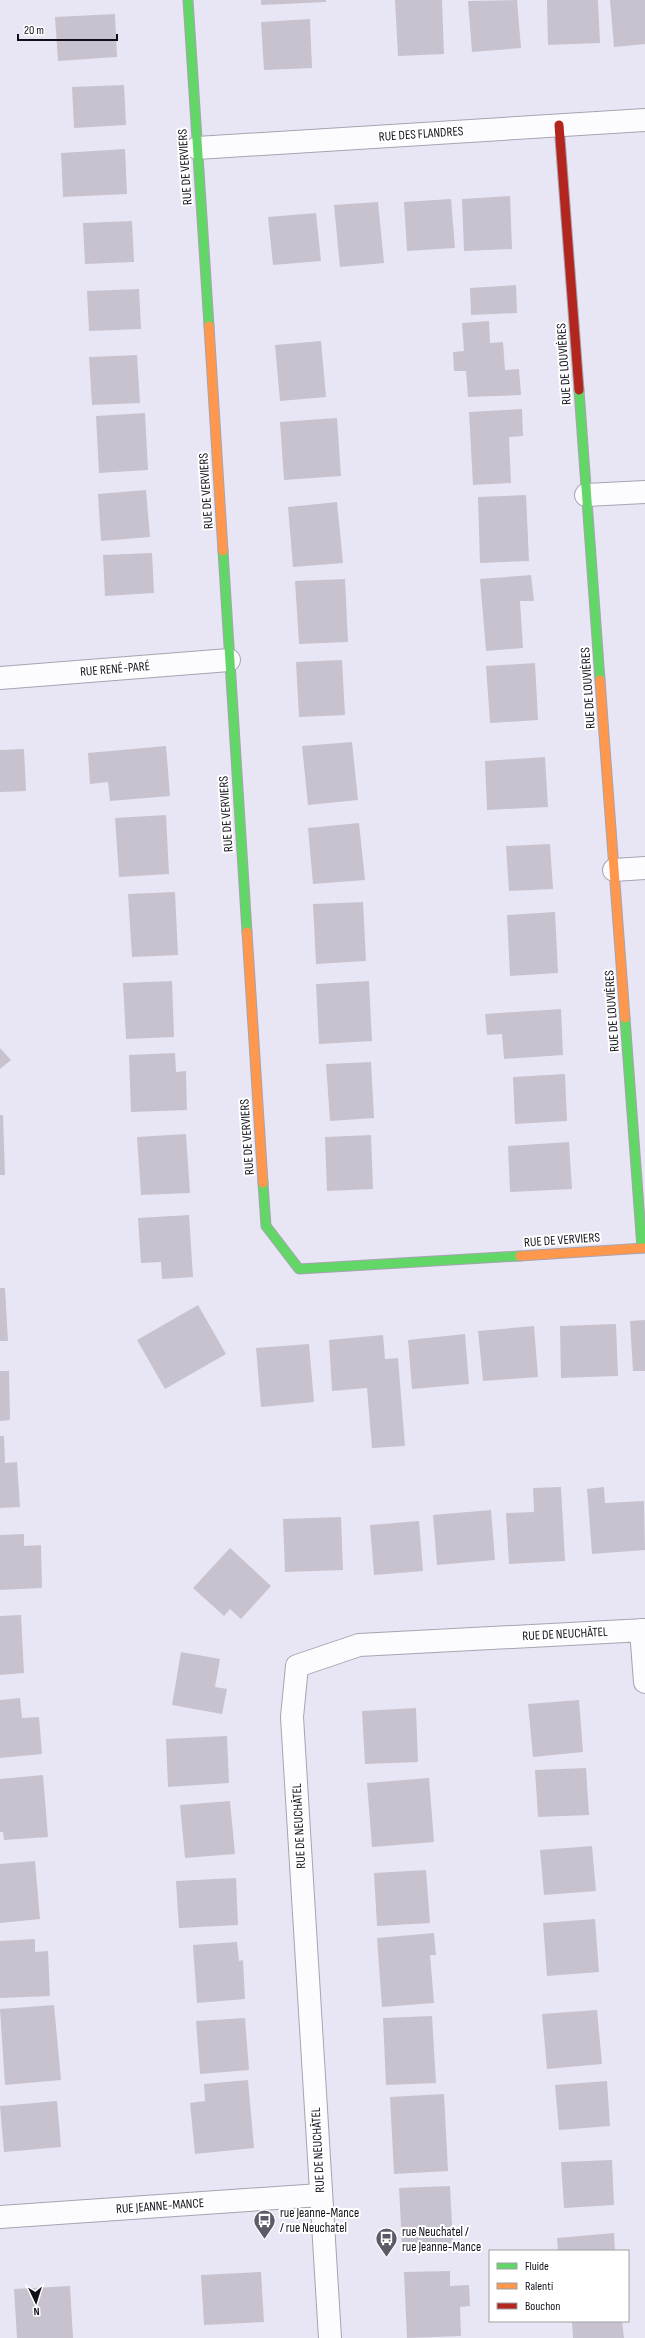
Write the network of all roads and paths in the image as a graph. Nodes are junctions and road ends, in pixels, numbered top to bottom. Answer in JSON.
{"nodes":[{"id":1,"x":188,"y":0,"type":"edge"},
{"id":2,"x":645,"y":120,"type":"edge"},
{"id":3,"x":559,"y":125,"type":"junction"},
{"id":4,"x":197,"y":148,"type":"junction"},
{"id":5,"x":645,"y":492,"type":"edge"},
{"id":6,"x":586,"y":495,"type":"junction"},
{"id":7,"x":229,"y":660,"type":"junction"},
{"id":8,"x":0,"y":678,"type":"edge"},
{"id":9,"x":645,"y":868,"type":"edge"},
{"id":10,"x":614,"y":870,"type":"junction"},
{"id":11,"x":644,"y":1248,"type":"edge"},
{"id":12,"x":643,"y":1630,"type":"edge"},
{"id":13,"x":645,"y":1682,"type":"edge"},
{"id":14,"x":320,"y":2195,"type":"junction"},
{"id":15,"x":0,"y":2217,"type":"edge"},
{"id":16,"x":330,"y":2338,"type":"edge"}],
"edges":[{"from":1,"to":4,"type":"street","name":"RUE DE VERVIERS"},
{"from":2,"to":3,"type":"street","name":"RUE DES FLANDRES"},
{"from":3,"to":4,"type":"street","name":"RUE DES FLANDRES"},
{"from":3,"to":6,"type":"street","name":"RUE DE LOUVIÈRES"},
{"from":4,"to":7,"type":"street","name":"RUE DE VERVIERS"},
{"from":5,"to":6,"type":"street"},
{"from":6,"to":10,"type":"street","name":"RUE DE LOUVIÈRES"},
{"from":7,"to":8,"type":"street","name":"RUE RENÉ-PARÉ"},
{"from":7,"to":11,"type":"street","name":"RUE DE VERVIERS"},
{"from":9,"to":10,"type":"street"},
{"from":10,"to":11,"type":"street","name":"RUE DE LOUVIÈRES"},
{"from":12,"to":13,"type":"street"},
{"from":12,"to":14,"type":"street","name":"RUE DE NEUCHÂTEL"},
{"from":14,"to":15,"type":"street","name":"RUE JEANNE-MANCE"},
{"from":14,"to":16,"type":"street","name":"RUE DE NEUCHÂTEL"}]}
